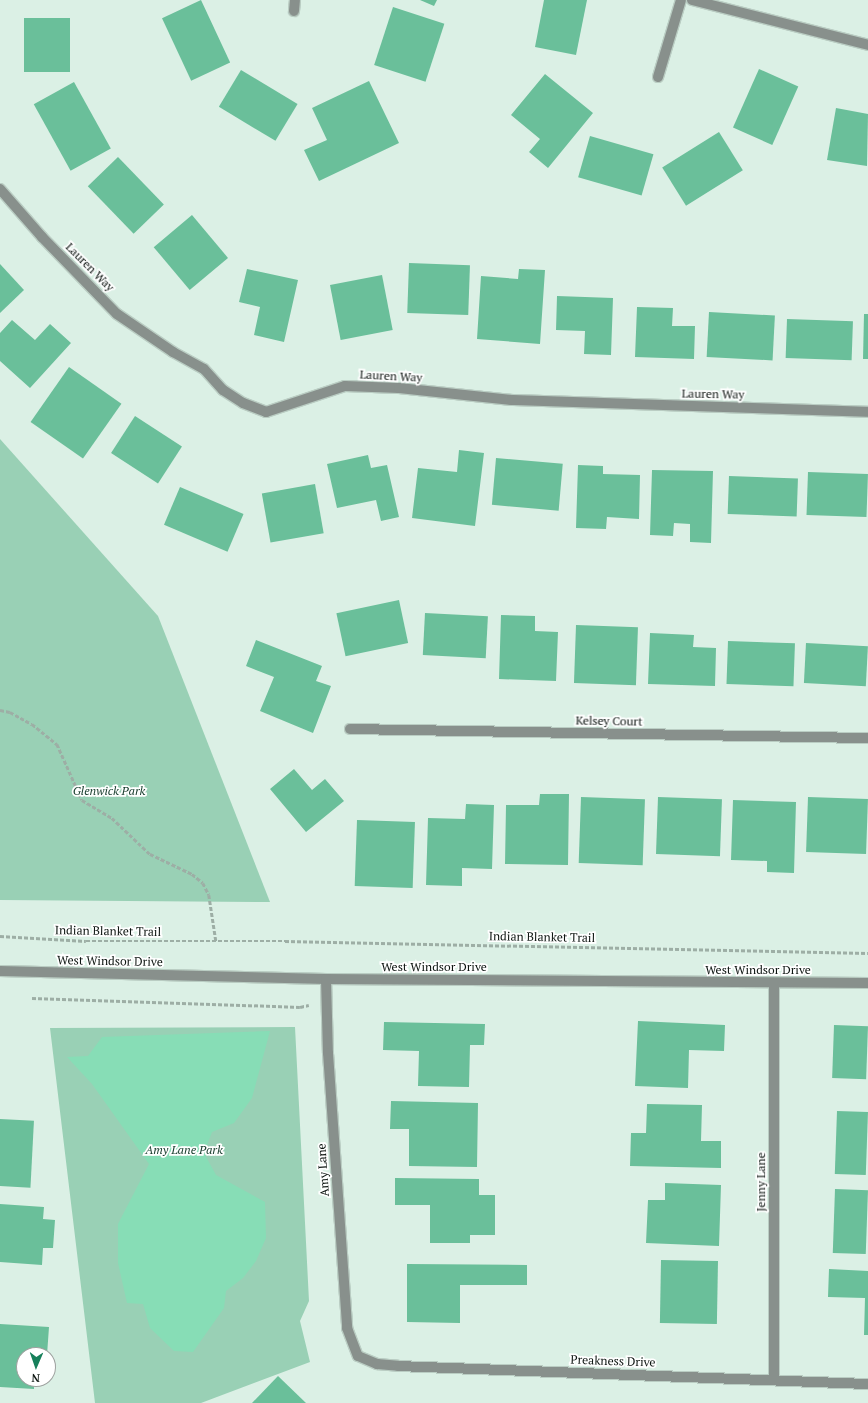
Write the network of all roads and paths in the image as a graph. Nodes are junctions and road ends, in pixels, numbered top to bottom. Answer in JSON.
{"nodes":[{"id":1,"x":295,"y":0,"type":"edge"},
{"id":2,"x":681,"y":0,"type":"edge"},
{"id":3,"x":692,"y":0,"type":"edge"},
{"id":4,"x":294,"y":11,"type":"dead end"},
{"id":5,"x":868,"y":45,"type":"edge"},
{"id":6,"x":658,"y":78,"type":"dead end"},
{"id":7,"x":0,"y":189,"type":"edge"},
{"id":8,"x":868,"y":412,"type":"edge"},
{"id":9,"x":0,"y":710,"type":"edge"},
{"id":10,"x":350,"y":729,"type":"dead end"},
{"id":11,"x":868,"y":738,"type":"edge"},
{"id":12,"x":0,"y":936,"type":"edge"},
{"id":13,"x":216,"y":941,"type":"junction"},
{"id":14,"x":868,"y":953,"type":"edge"},
{"id":15,"x":0,"y":971,"type":"edge"},
{"id":16,"x":326,"y":979,"type":"junction"},
{"id":17,"x":774,"y":983,"type":"junction"},
{"id":18,"x":868,"y":983,"type":"edge"},
{"id":19,"x":32,"y":998,"type":"dead end"},
{"id":20,"x":327,"y":1000,"type":"junction"},
{"id":21,"x":358,"y":1356,"type":"joint"},
{"id":22,"x":774,"y":1380,"type":"junction"},
{"id":23,"x":868,"y":1384,"type":"edge"}],
"edges":[{"from":1,"to":4,"type":"street"},
{"from":2,"to":6,"type":"street"},
{"from":3,"to":5,"type":"street"},
{"from":7,"to":8,"type":"street","name":"Lauren Way"},
{"from":9,"to":13,"type":"path"},
{"from":10,"to":11,"type":"street","name":"Kelsey Court"},
{"from":12,"to":13,"type":"path","name":"Indian Blanket Trail"},
{"from":13,"to":14,"type":"path","name":"Indian Blanket Trail"},
{"from":15,"to":16,"type":"street","name":"West Windsor Drive"},
{"from":16,"to":17,"type":"street","name":"West Windsor Drive"},
{"from":16,"to":20,"type":"street","name":"Amy Lane"},
{"from":17,"to":18,"type":"street","name":"West Windsor Drive"},
{"from":17,"to":22,"type":"street","name":"Jenny Lane"},
{"from":19,"to":20,"type":"path"},
{"from":20,"to":21,"type":"street","name":"Amy Lane"},
{"from":21,"to":22,"type":"street","name":"Preakness Drive"},
{"from":22,"to":23,"type":"street","name":"Preakness Drive"}]}
